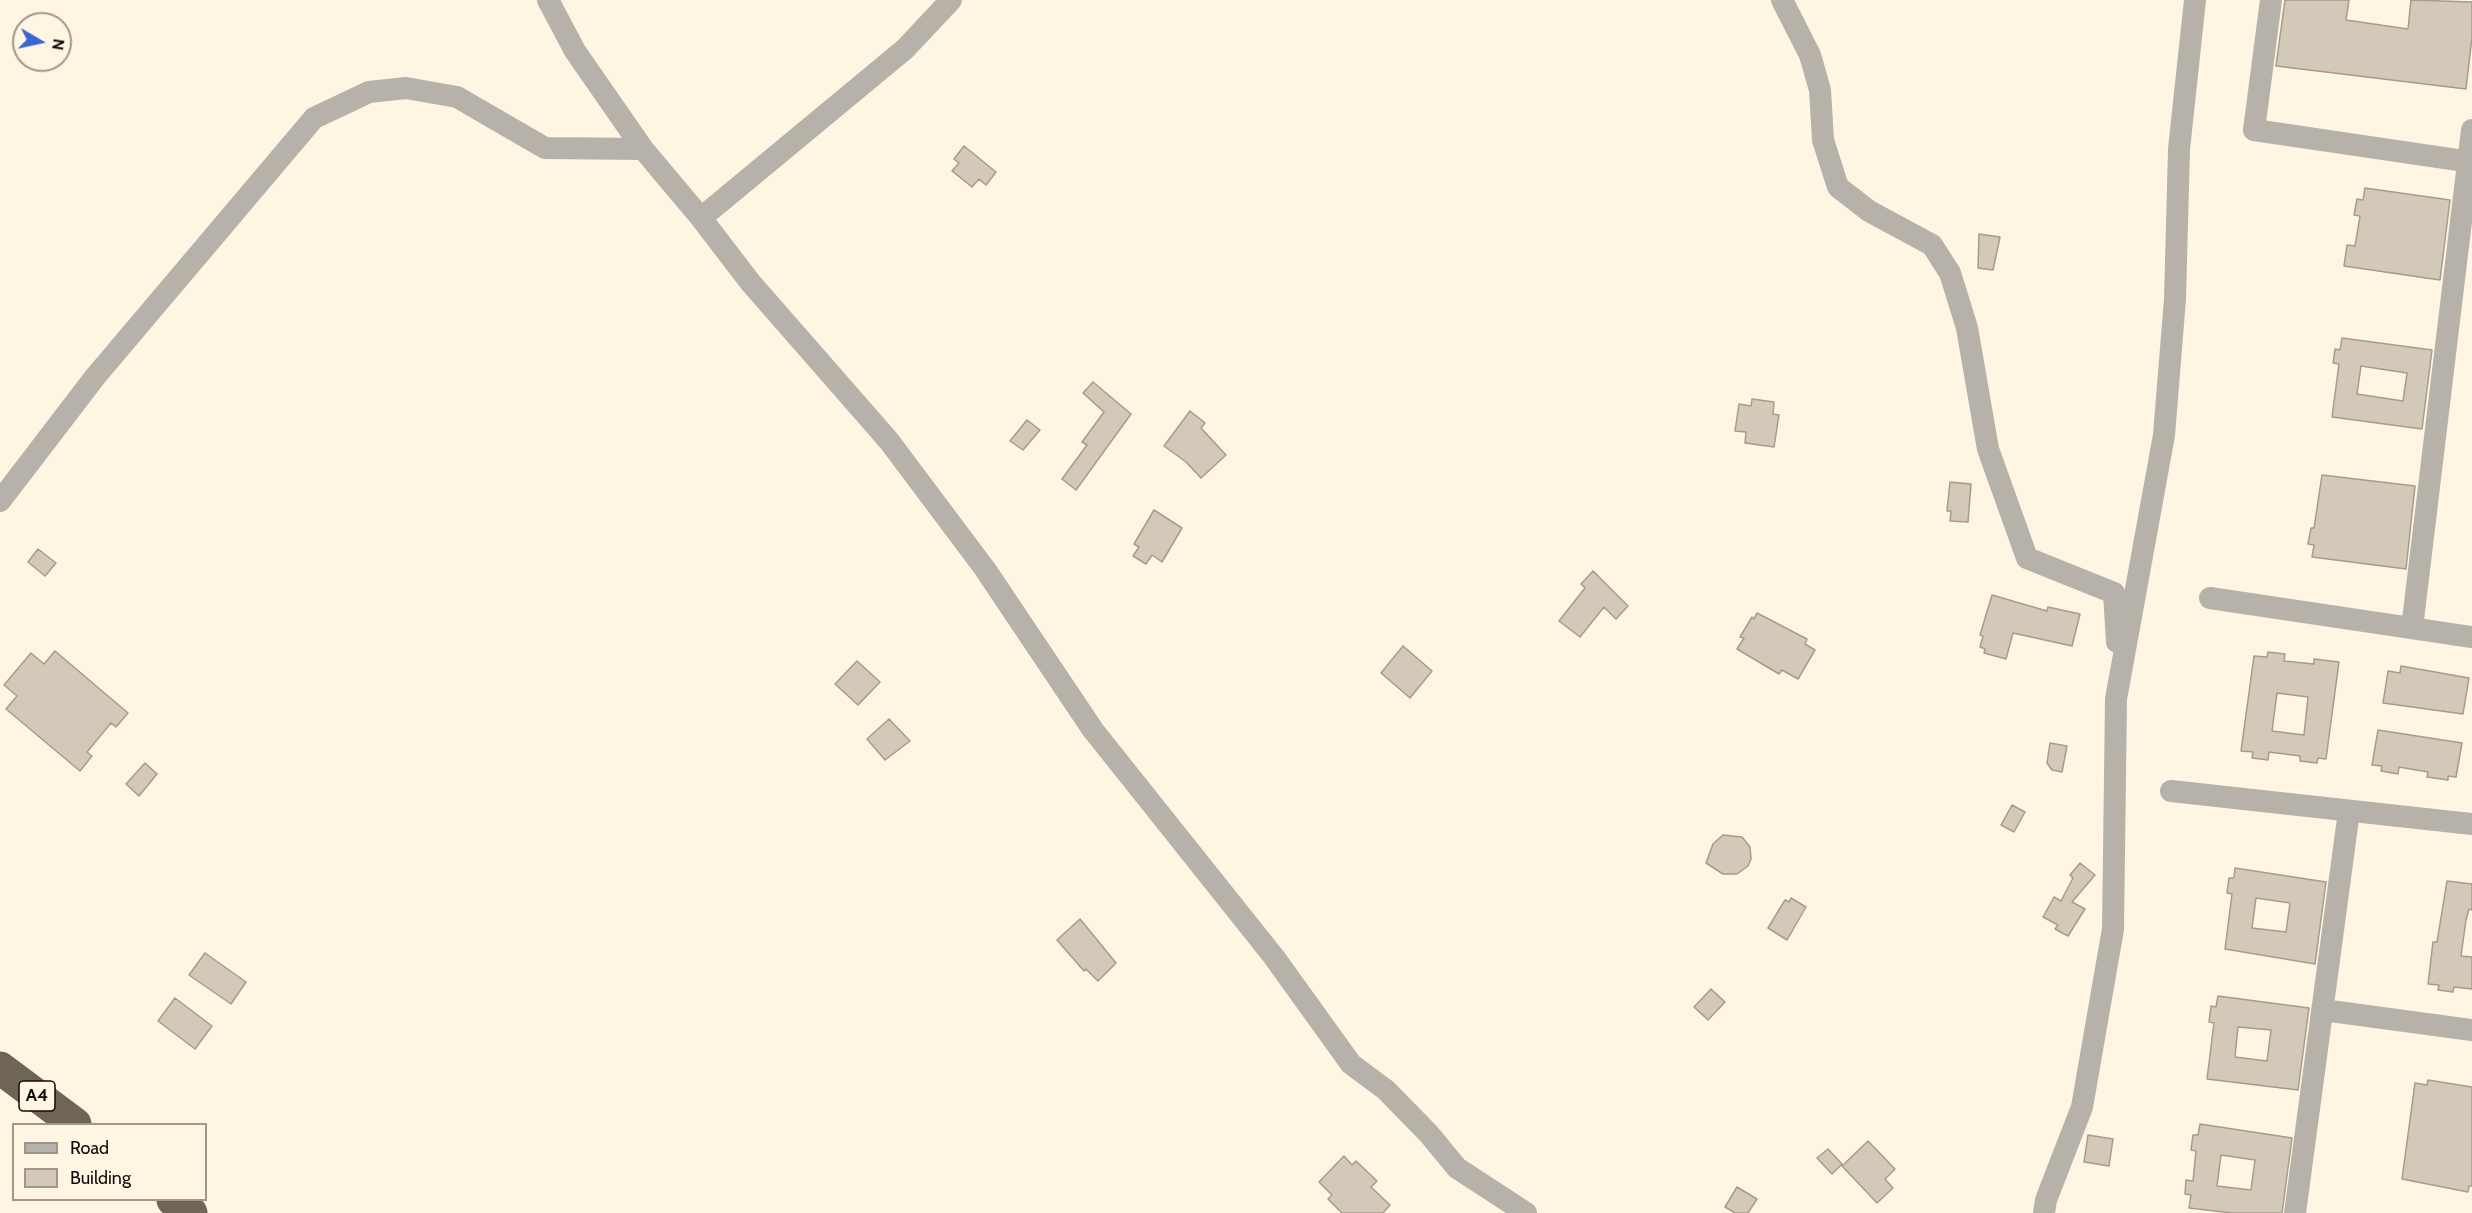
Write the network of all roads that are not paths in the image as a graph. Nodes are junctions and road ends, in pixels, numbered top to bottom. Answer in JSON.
{"nodes":[{"id":1,"x":548,"y":0,"type":"edge"},
{"id":2,"x":951,"y":0,"type":"edge"},
{"id":3,"x":1782,"y":0,"type":"edge"},
{"id":4,"x":2195,"y":0,"type":"edge"},
{"id":5,"x":2271,"y":0,"type":"edge"},
{"id":6,"x":2472,"y":130,"type":"edge"},
{"id":7,"x":643,"y":149,"type":"junction"},
{"id":8,"x":2470,"y":162,"type":"edge"},
{"id":9,"x":701,"y":218,"type":"junction"},
{"id":10,"x":0,"y":501,"type":"edge"},
{"id":11,"x":2210,"y":598,"type":"dead end"},
{"id":12,"x":2412,"y":628,"type":"junction"},
{"id":13,"x":2472,"y":637,"type":"edge"},
{"id":14,"x":2116,"y":699,"type":"junction"},
{"id":15,"x":2171,"y":791,"type":"dead end"},
{"id":16,"x":2349,"y":811,"type":"junction"},
{"id":17,"x":2472,"y":825,"type":"edge"},
{"id":18,"x":2323,"y":1010,"type":"junction"},
{"id":19,"x":2472,"y":1030,"type":"edge"},
{"id":20,"x":0,"y":1068,"type":"edge"},
{"id":21,"x":72,"y":1123,"type":"edge"},
{"id":22,"x":174,"y":1201,"type":"edge"},
{"id":23,"x":191,"y":1213,"type":"edge"},
{"id":24,"x":1527,"y":1213,"type":"edge"},
{"id":25,"x":2044,"y":1213,"type":"edge"},
{"id":26,"x":2295,"y":1213,"type":"edge"}],
"edges":[{"from":1,"to":7,"type":"street"},
{"from":2,"to":9,"type":"street"},
{"from":3,"to":14,"type":"street"},
{"from":4,"to":14,"type":"street"},
{"from":5,"to":8,"type":"street"},
{"from":6,"to":8,"type":"street"},
{"from":7,"to":9,"type":"street"},
{"from":7,"to":10,"type":"street"},
{"from":8,"to":12,"type":"street"},
{"from":9,"to":24,"type":"street"},
{"from":11,"to":12,"type":"street"},
{"from":12,"to":13,"type":"street"},
{"from":14,"to":25,"type":"street"},
{"from":15,"to":16,"type":"street"},
{"from":16,"to":17,"type":"street"},
{"from":16,"to":18,"type":"street"},
{"from":18,"to":19,"type":"street"},
{"from":18,"to":26,"type":"street"},
{"from":20,"to":21,"type":"highway","number":"A4"},
{"from":22,"to":23,"type":"highway"}]}
